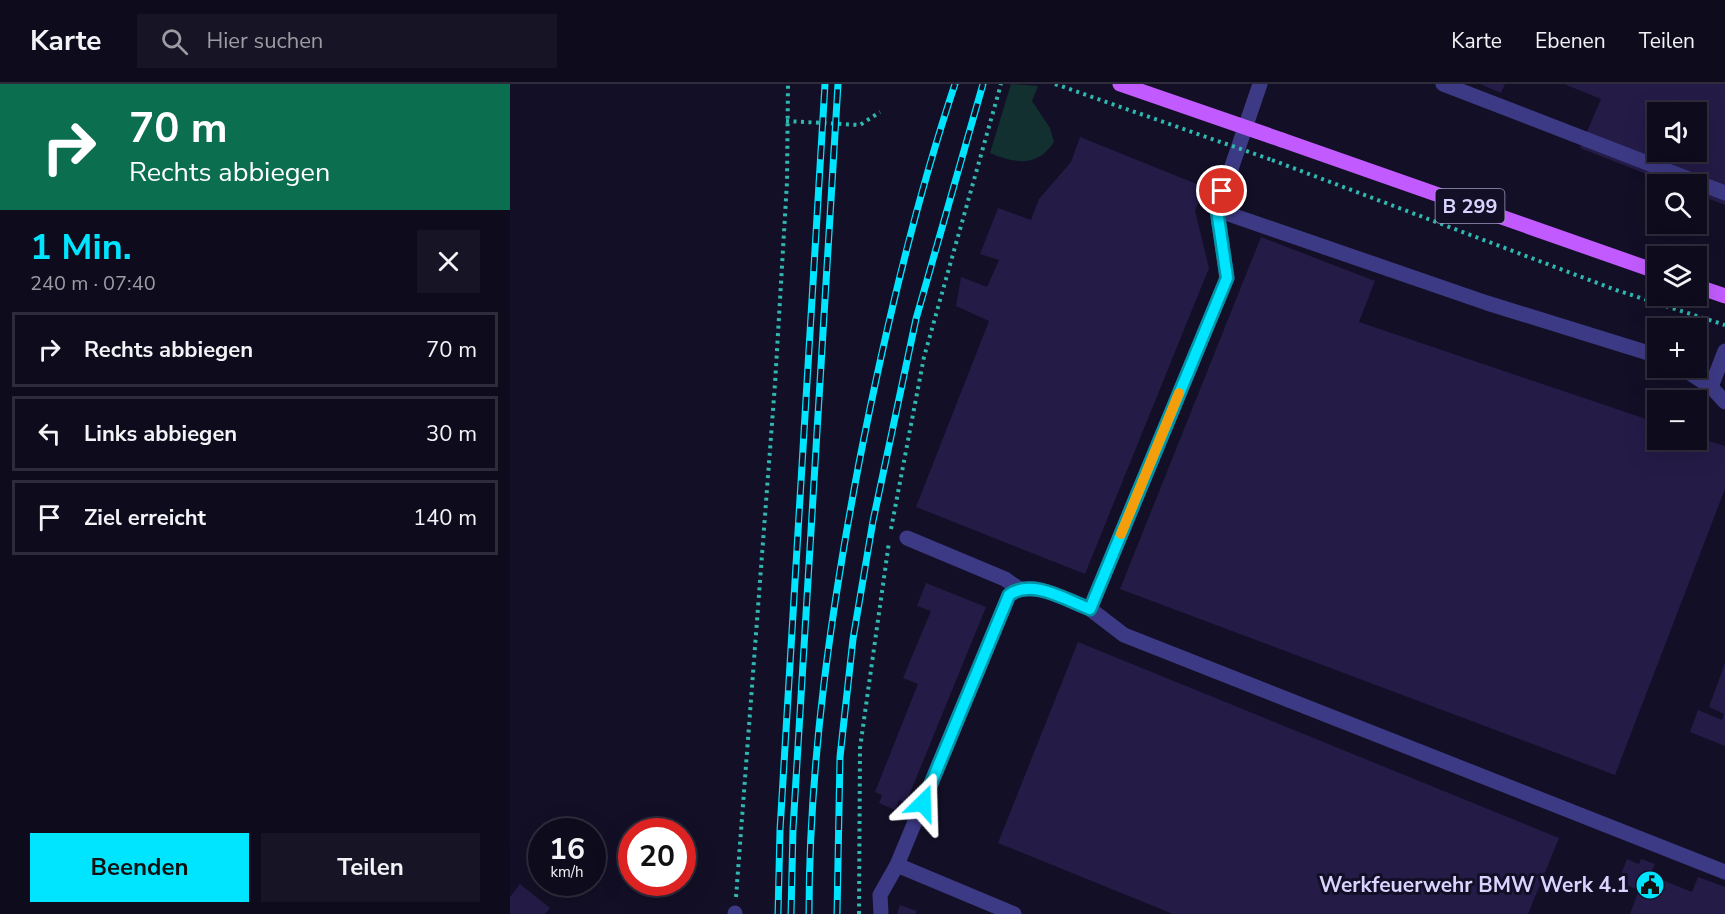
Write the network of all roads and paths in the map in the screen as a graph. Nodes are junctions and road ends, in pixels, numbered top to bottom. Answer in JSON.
{"nodes":[{"id":1,"x":789,"y":84,"type":"edge"},
{"id":2,"x":1000,"y":84,"type":"edge"},
{"id":3,"x":1055,"y":84,"type":"edge"},
{"id":4,"x":1120,"y":84,"type":"edge"},
{"id":5,"x":1260,"y":84,"type":"edge"},
{"id":6,"x":1443,"y":84,"type":"edge"},
{"id":7,"x":880,"y":112,"type":"dead end"},
{"id":8,"x":786,"y":121,"type":"junction"},
{"id":9,"x":1725,"y":193,"type":"edge"},
{"id":10,"x":1217,"y":210,"type":"junction"},
{"id":11,"x":1647,"y":268,"type":"edge"},
{"id":12,"x":1707,"y":290,"type":"edge"},
{"id":13,"x":1725,"y":296,"type":"edge"},
{"id":14,"x":1725,"y":326,"type":"edge"},
{"id":15,"x":1725,"y":351,"type":"edge"},
{"id":16,"x":1647,"y":353,"type":"edge"},
{"id":17,"x":1697,"y":378,"type":"edge"},
{"id":18,"x":1711,"y":387,"type":"junction"},
{"id":19,"x":1725,"y":402,"type":"edge"},
{"id":20,"x":907,"y":538,"type":"dead end"},
{"id":21,"x":1018,"y":588,"type":"junction"},
{"id":22,"x":1090,"y":609,"type":"junction"},
{"id":23,"x":897,"y":865,"type":"junction"},
{"id":24,"x":1725,"y":872,"type":"edge"},
{"id":25,"x":735,"y":913,"type":"edge"},
{"id":26,"x":858,"y":914,"type":"edge"},
{"id":27,"x":881,"y":914,"type":"edge"},
{"id":28,"x":1014,"y":914,"type":"edge"}],
"edges":[{"from":1,"to":8,"type":"path"},
{"from":2,"to":26,"type":"path"},
{"from":3,"to":14,"type":"path","bridge":true},
{"from":4,"to":11,"type":"main road","number":"B 299","bridge":true},
{"from":5,"to":10,"type":"lane"},
{"from":6,"to":9,"type":"lane"},
{"from":7,"to":8,"type":"path"},
{"from":8,"to":25,"type":"path"},
{"from":10,"to":16,"type":"lane"},
{"from":10,"to":22,"type":"lane"},
{"from":12,"to":13,"type":"main road"},
{"from":15,"to":18,"type":"lane"},
{"from":17,"to":18,"type":"lane"},
{"from":18,"to":19,"type":"lane"},
{"from":20,"to":21,"type":"lane"},
{"from":21,"to":22,"type":"lane"},
{"from":21,"to":23,"type":"lane"},
{"from":22,"to":24,"type":"lane"},
{"from":23,"to":27,"type":"lane"},
{"from":23,"to":28,"type":"lane"}]}
